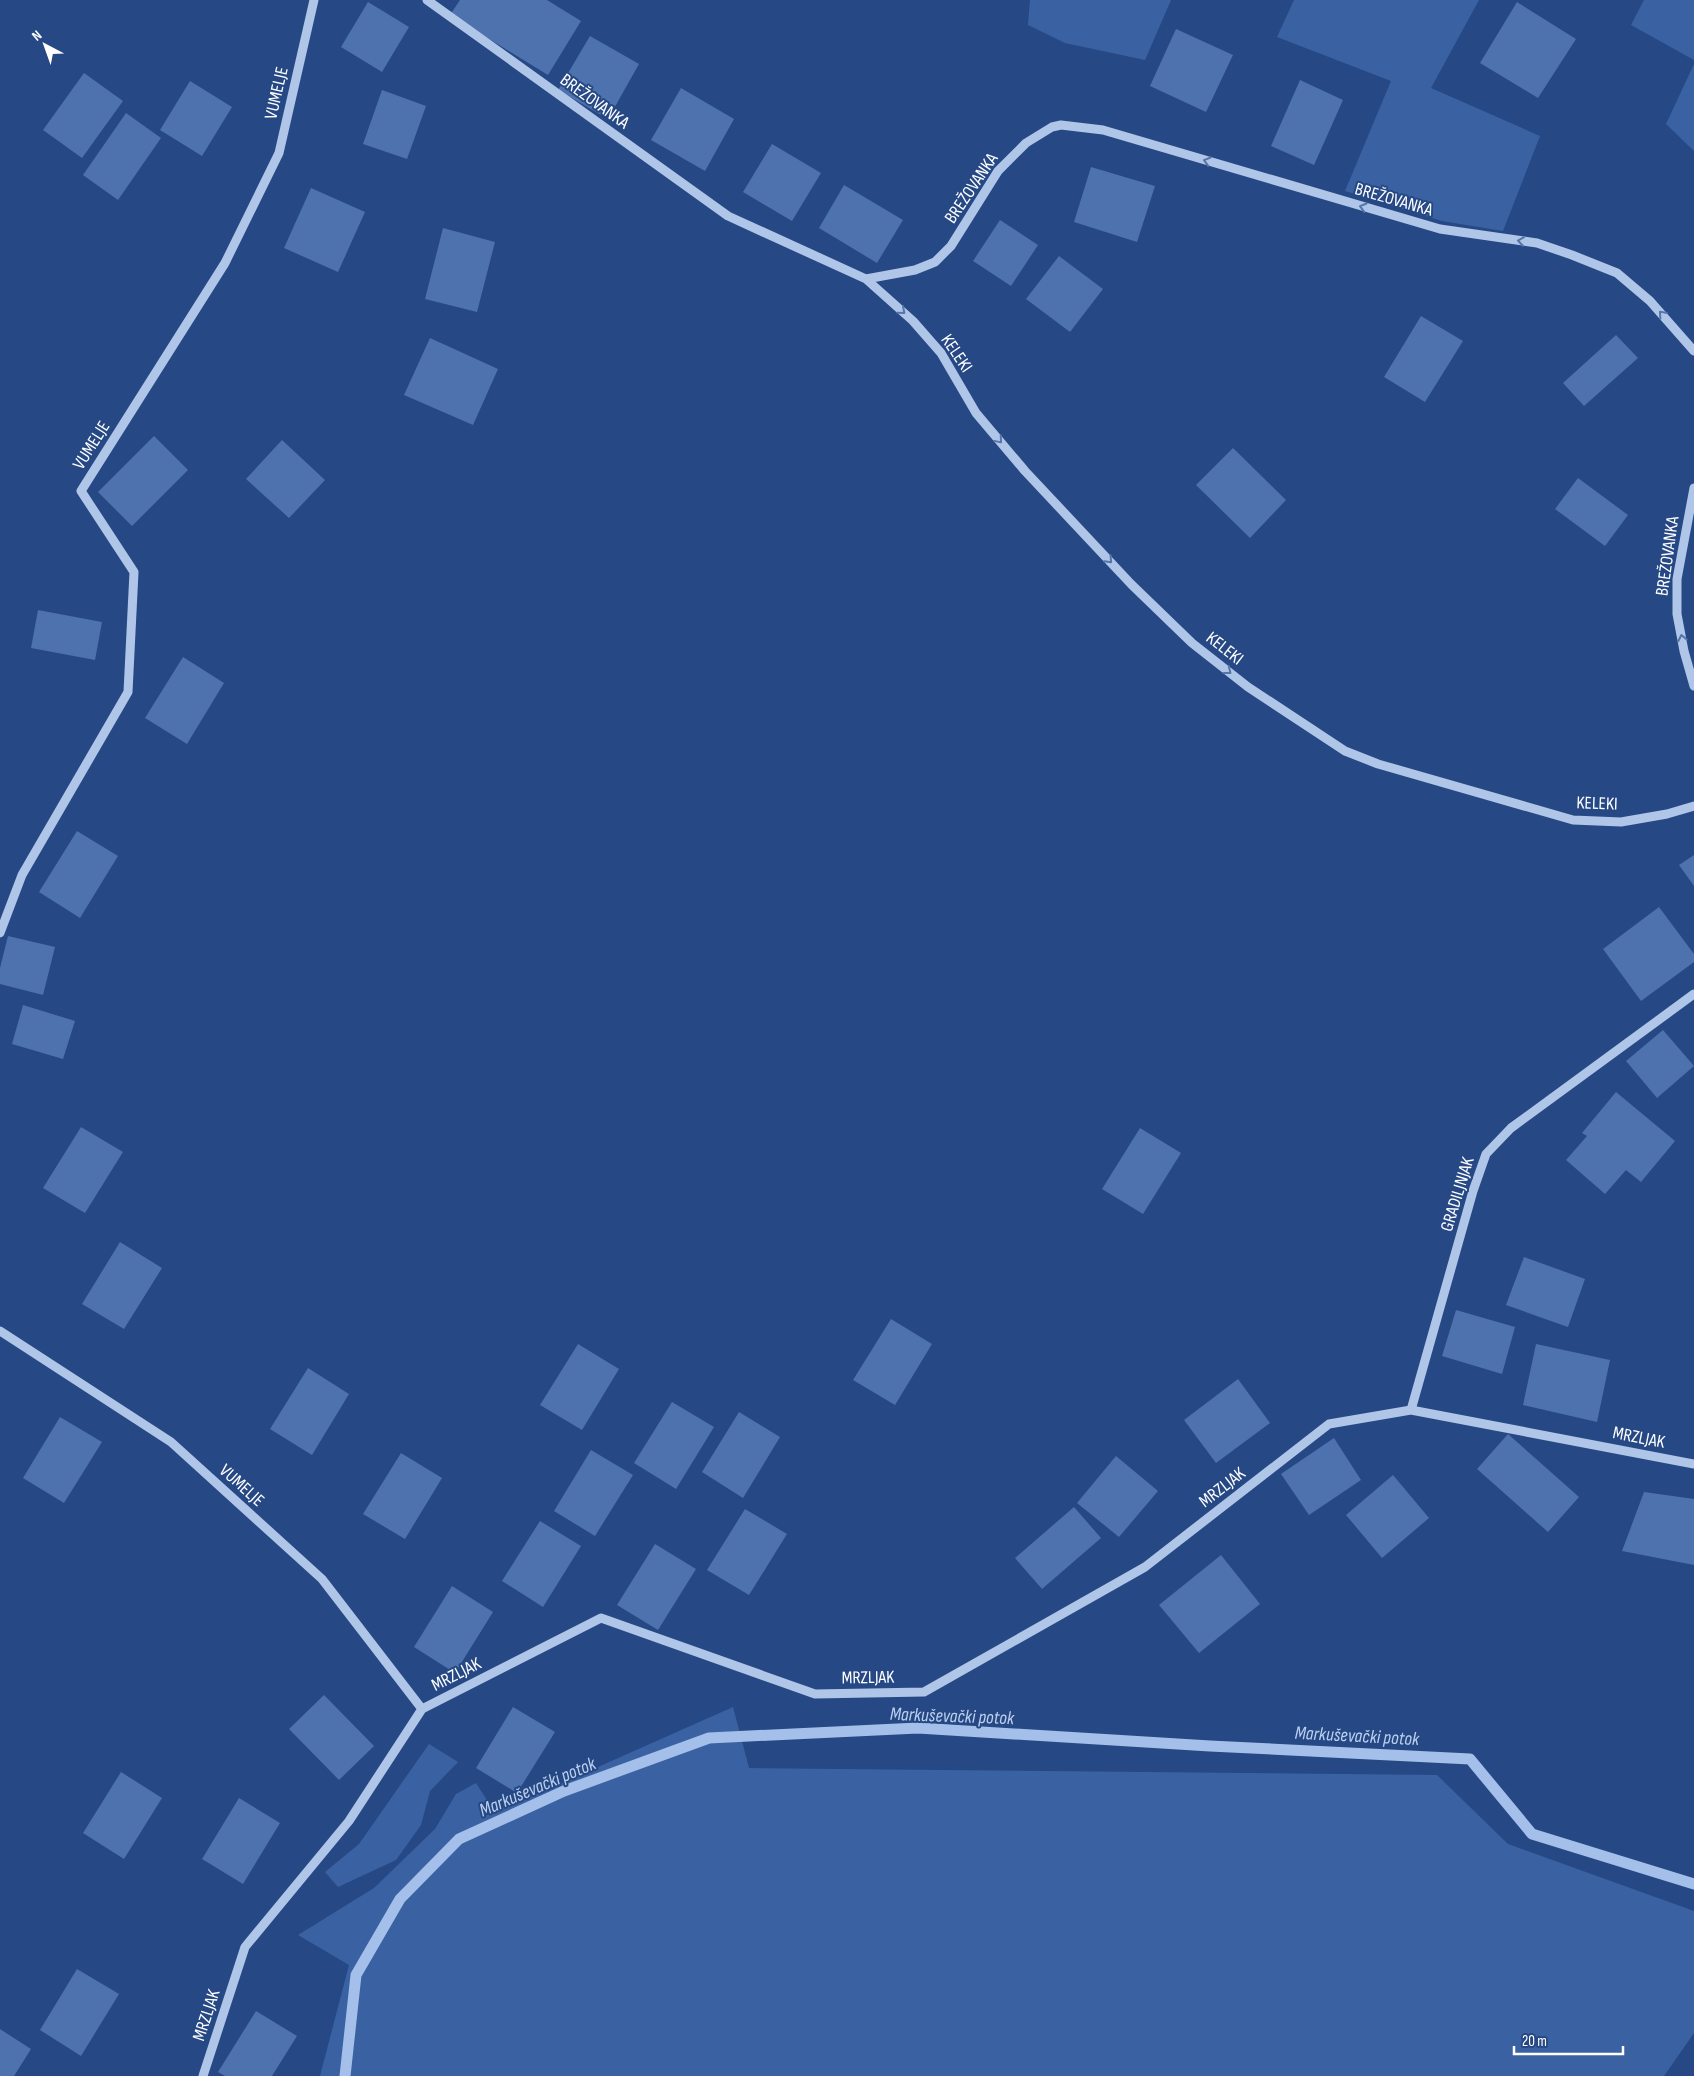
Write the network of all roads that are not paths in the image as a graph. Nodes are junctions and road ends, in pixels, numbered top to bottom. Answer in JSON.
{"nodes":[{"id":1,"x":314,"y":0,"type":"edge"},
{"id":2,"x":427,"y":0,"type":"edge"},
{"id":3,"x":866,"y":279,"type":"junction"},
{"id":4,"x":1694,"y":351,"type":"edge"},
{"id":5,"x":1694,"y":488,"type":"edge"},
{"id":6,"x":1694,"y":686,"type":"edge"},
{"id":7,"x":1694,"y":806,"type":"edge"},
{"id":8,"x":0,"y":933,"type":"edge"},
{"id":9,"x":1694,"y":994,"type":"edge"},
{"id":10,"x":0,"y":1331,"type":"edge"},
{"id":11,"x":1411,"y":1410,"type":"junction"},
{"id":12,"x":1694,"y":1464,"type":"edge"},
{"id":13,"x":422,"y":1709,"type":"junction"},
{"id":14,"x":203,"y":2076,"type":"edge"}],
"edges":[{"from":1,"to":8,"type":"street","name":"VUMELJE"},
{"from":2,"to":3,"type":"street","name":"BREŽOVANKA"},
{"from":4,"to":3,"type":"street","name":"BREŽOVANKA","one_way":true},
{"from":3,"to":7,"type":"street","name":"KELEKI","one_way":true},
{"from":6,"to":5,"type":"street","name":"BREŽOVANKA","one_way":true},
{"from":9,"to":11,"type":"street","name":"GRADILJNJAK"},
{"from":10,"to":13,"type":"street","name":"VUMELJE"},
{"from":11,"to":12,"type":"street","name":"MRZLJAK"},
{"from":11,"to":13,"type":"street","name":"MRZLJAK"},
{"from":13,"to":14,"type":"street","name":"MRZLJAK"}]}
